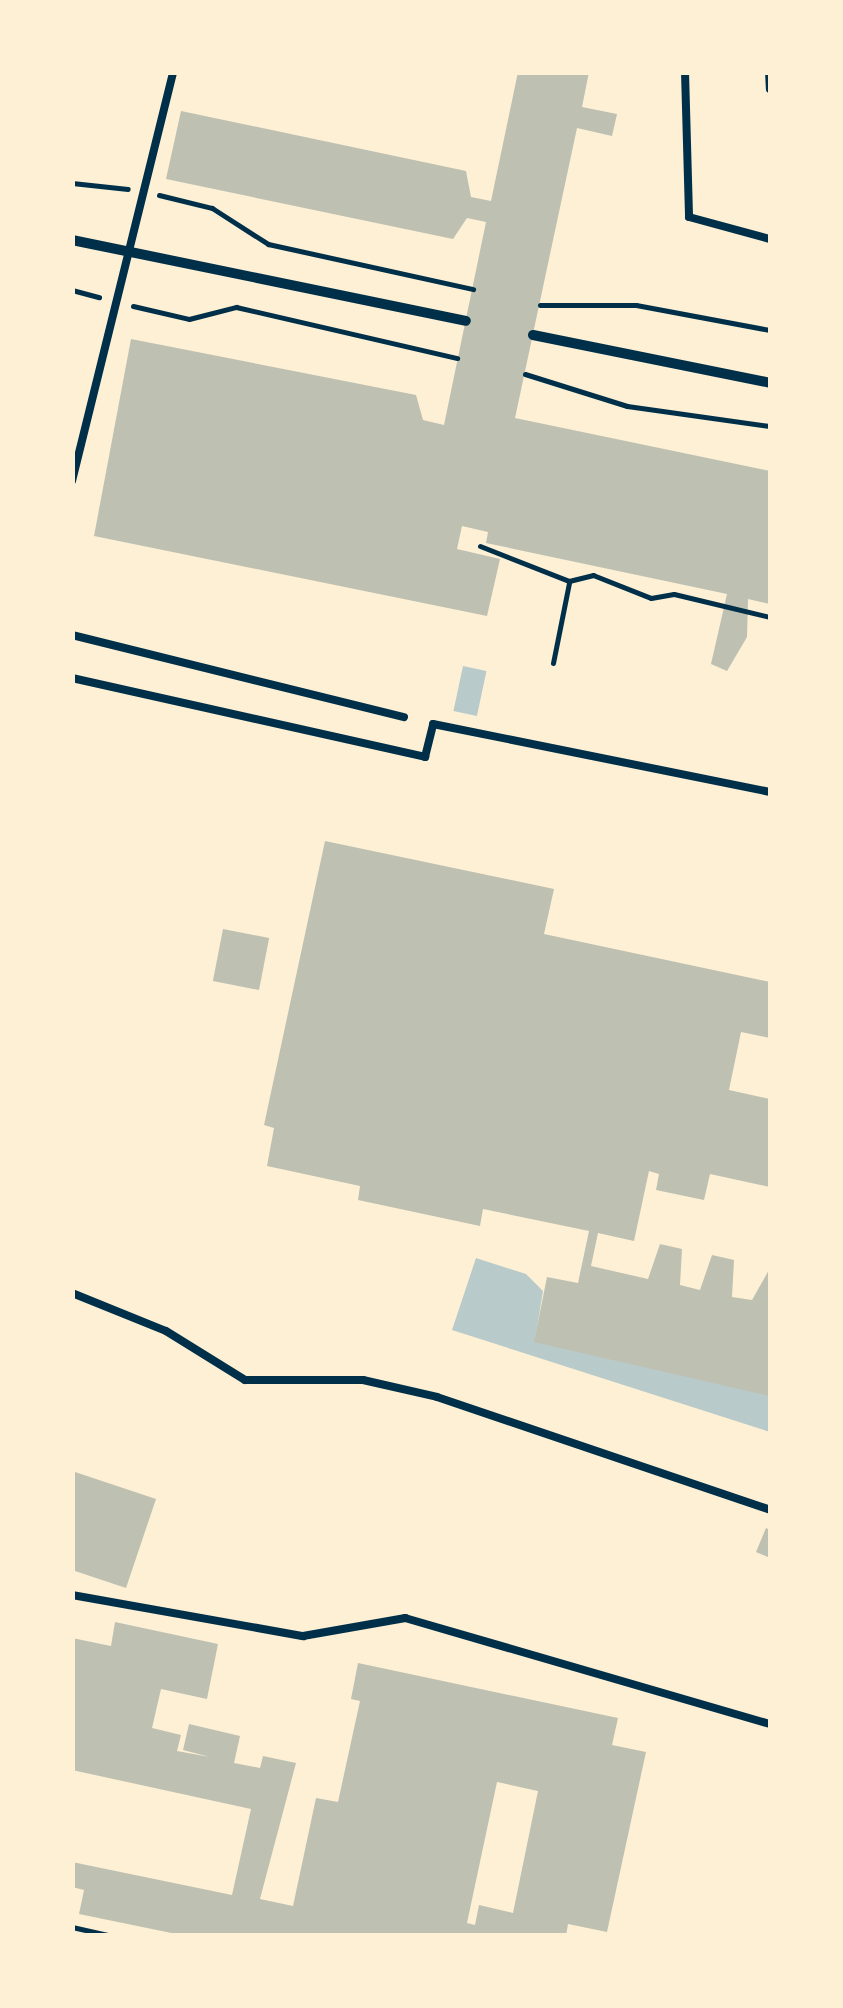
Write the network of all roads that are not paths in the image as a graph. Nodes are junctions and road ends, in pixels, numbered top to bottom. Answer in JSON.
{"nodes":[{"id":1,"x":173,"y":72,"type":"edge"},
{"id":2,"x":684,"y":72,"type":"edge"},
{"id":3,"x":769,"y":72,"type":"edge"},
{"id":4,"x":770,"y":89,"type":"edge"},
{"id":5,"x":770,"y":239,"type":"edge"},
{"id":6,"x":72,"y":240,"type":"edge"},
{"id":7,"x":130,"y":252,"type":"junction"},
{"id":8,"x":466,"y":321,"type":"dead end"},
{"id":9,"x":533,"y":334,"type":"dead end"},
{"id":10,"x":770,"y":383,"type":"edge"},
{"id":11,"x":72,"y":481,"type":"edge"},
{"id":12,"x":72,"y":635,"type":"edge"},
{"id":13,"x":72,"y":678,"type":"edge"},
{"id":14,"x":404,"y":718,"type":"dead end"},
{"id":15,"x":770,"y":792,"type":"edge"},
{"id":16,"x":72,"y":1293,"type":"edge"},
{"id":17,"x":770,"y":1510,"type":"edge"},
{"id":18,"x":72,"y":1595,"type":"edge"},
{"id":19,"x":770,"y":1724,"type":"edge"}],
"edges":[{"from":1,"to":7,"type":"lane"},
{"from":2,"to":5,"type":"lane"},
{"from":3,"to":4,"type":"lane"},
{"from":6,"to":7,"type":"street"},
{"from":7,"to":8,"type":"street"},
{"from":7,"to":11,"type":"lane"},
{"from":9,"to":10,"type":"street"},
{"from":12,"to":14,"type":"lane"},
{"from":13,"to":15,"type":"lane"},
{"from":16,"to":17,"type":"lane"},
{"from":18,"to":19,"type":"lane"}]}
